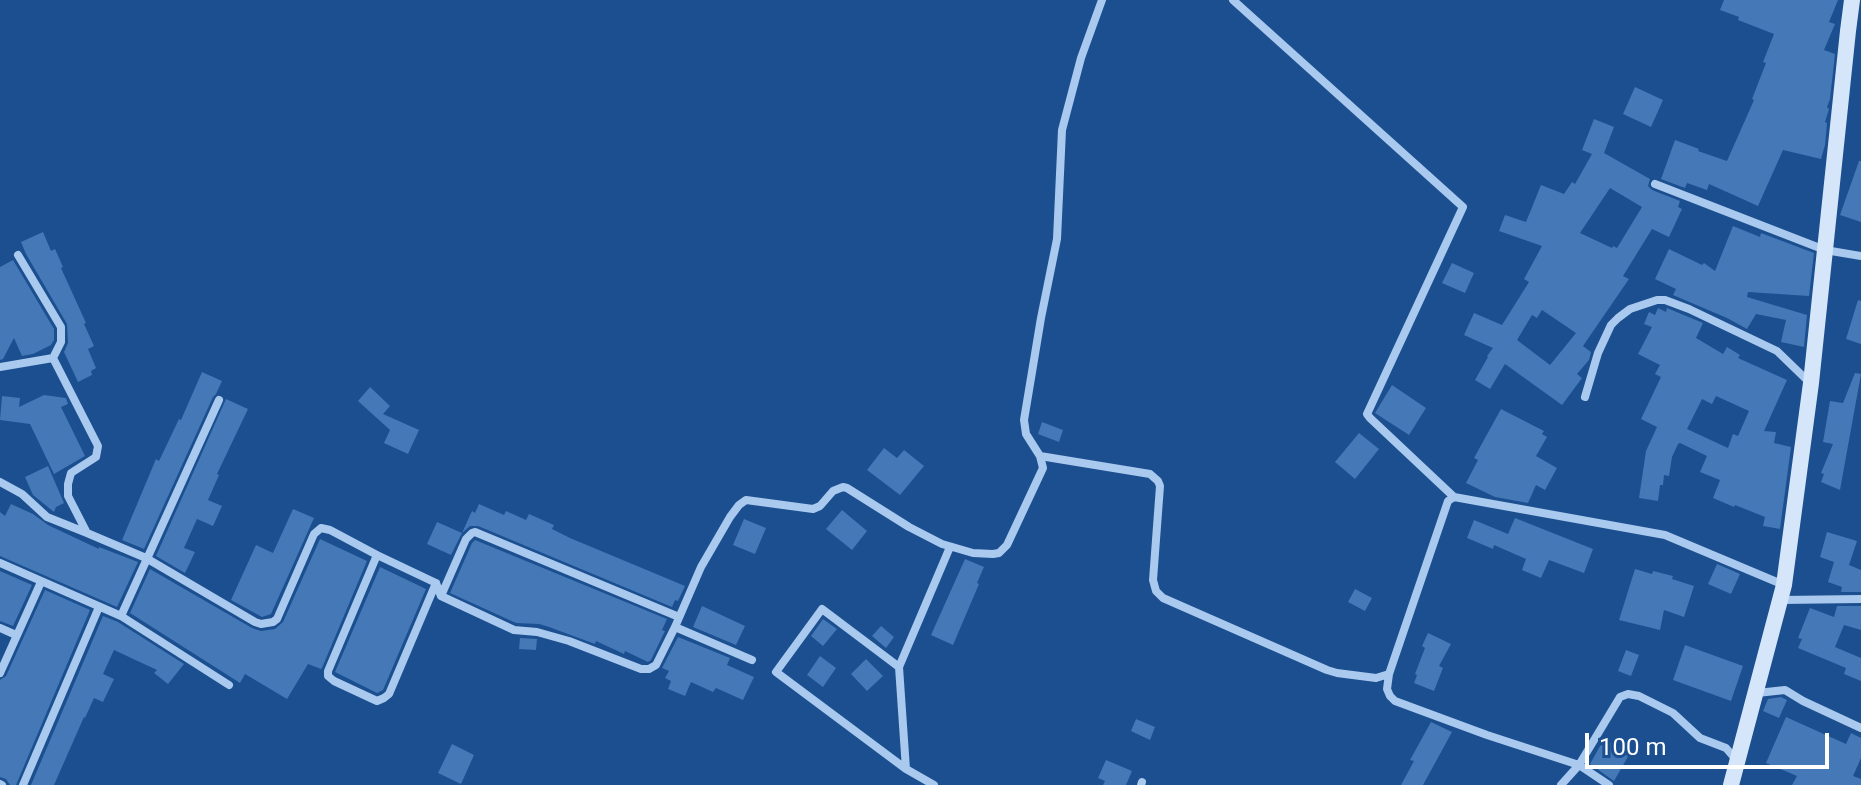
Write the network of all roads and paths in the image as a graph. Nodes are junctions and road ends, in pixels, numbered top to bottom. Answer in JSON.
{"nodes":[{"id":1,"x":1102,"y":0,"type":"edge"},
{"id":2,"x":1233,"y":0,"type":"edge"},
{"id":3,"x":1852,"y":0,"type":"edge"},
{"id":4,"x":1655,"y":184,"type":"dead end"},
{"id":5,"x":1825,"y":250,"type":"junction"},
{"id":6,"x":18,"y":255,"type":"dead end"},
{"id":7,"x":1861,"y":256,"type":"edge"},
{"id":8,"x":53,"y":358,"type":"junction"},
{"id":9,"x":0,"y":367,"type":"edge"},
{"id":10,"x":1811,"y":383,"type":"junction"},
{"id":11,"x":1585,"y":397,"type":"dead end"},
{"id":12,"x":219,"y":400,"type":"dead end"},
{"id":13,"x":1040,"y":456,"type":"junction"},
{"id":14,"x":0,"y":482,"type":"edge"},
{"id":15,"x":1454,"y":497,"type":"junction"},
{"id":16,"x":87,"y":533,"type":"junction"},
{"id":17,"x":950,"y":547,"type":"junction"},
{"id":18,"x":377,"y":555,"type":"junction"},
{"id":19,"x":146,"y":558,"type":"junction"},
{"id":20,"x":0,"y":563,"type":"edge"},
{"id":21,"x":41,"y":582,"type":"junction"},
{"id":22,"x":436,"y":583,"type":"junction"},
{"id":23,"x":1783,"y":593,"type":"junction"},
{"id":24,"x":441,"y":596,"type":"junction"},
{"id":25,"x":1861,"y":599,"type":"edge"},
{"id":26,"x":99,"y":607,"type":"junction"},
{"id":27,"x":121,"y":616,"type":"junction"},
{"id":28,"x":679,"y":617,"type":"junction"},
{"id":29,"x":675,"y":627,"type":"junction"},
{"id":30,"x":0,"y":628,"type":"edge"},
{"id":31,"x":16,"y":635,"type":"junction"},
{"id":32,"x":752,"y":660,"type":"dead end"},
{"id":33,"x":899,"y":667,"type":"junction"},
{"id":34,"x":0,"y":673,"type":"edge"},
{"id":35,"x":1389,"y":674,"type":"junction"},
{"id":36,"x":229,"y":685,"type":"dead end"},
{"id":37,"x":1757,"y":693,"type":"junction"},
{"id":38,"x":1861,"y":728,"type":"edge"},
{"id":39,"x":1738,"y":762,"type":"junction"},
{"id":40,"x":1579,"y":765,"type":"junction"},
{"id":41,"x":906,"y":769,"type":"junction"},
{"id":42,"x":23,"y":785,"type":"edge"},
{"id":43,"x":934,"y":785,"type":"edge"},
{"id":44,"x":1561,"y":785,"type":"edge"},
{"id":45,"x":1609,"y":785,"type":"edge"},
{"id":46,"x":1731,"y":785,"type":"edge"}],
"edges":[{"from":1,"to":13,"type":"street"},
{"from":2,"to":15,"type":"street"},
{"from":3,"to":5,"type":"street"},
{"from":4,"to":5,"type":"street"},
{"from":5,"to":7,"type":"street"},
{"from":5,"to":10,"type":"street"},
{"from":6,"to":8,"type":"street"},
{"from":8,"to":9,"type":"street"},
{"from":8,"to":16,"type":"street"},
{"from":10,"to":11,"type":"street"},
{"from":10,"to":23,"type":"street"},
{"from":12,"to":19,"type":"street"},
{"from":13,"to":17,"type":"street"},
{"from":13,"to":35,"type":"street"},
{"from":14,"to":16,"type":"street"},
{"from":15,"to":23,"type":"street"},
{"from":15,"to":35,"type":"street"},
{"from":16,"to":19,"type":"street"},
{"from":17,"to":28,"type":"street"},
{"from":17,"to":33,"type":"street"},
{"from":18,"to":19,"type":"street"},
{"from":18,"to":22,"type":"street"},
{"from":18,"to":22,"type":"street"},
{"from":19,"to":27,"type":"street"},
{"from":20,"to":21,"type":"street"},
{"from":21,"to":26,"type":"street"},
{"from":21,"to":31,"type":"street"},
{"from":22,"to":24,"type":"street"},
{"from":23,"to":25,"type":"street"},
{"from":23,"to":37,"type":"street"},
{"from":24,"to":28,"type":"street"},
{"from":24,"to":29,"type":"street"},
{"from":26,"to":27,"type":"street"},
{"from":26,"to":42,"type":"street"},
{"from":27,"to":36,"type":"street"},
{"from":28,"to":29,"type":"street"},
{"from":29,"to":32,"type":"street"},
{"from":30,"to":31,"type":"street"},
{"from":31,"to":34,"type":"street"},
{"from":33,"to":41,"type":"street"},
{"from":33,"to":41,"type":"street"},
{"from":35,"to":40,"type":"street"},
{"from":37,"to":38,"type":"street"},
{"from":37,"to":39,"type":"street"},
{"from":39,"to":40,"type":"street"},
{"from":39,"to":46,"type":"street"},
{"from":40,"to":44,"type":"street"},
{"from":40,"to":45,"type":"street"},
{"from":41,"to":43,"type":"street"}]}
